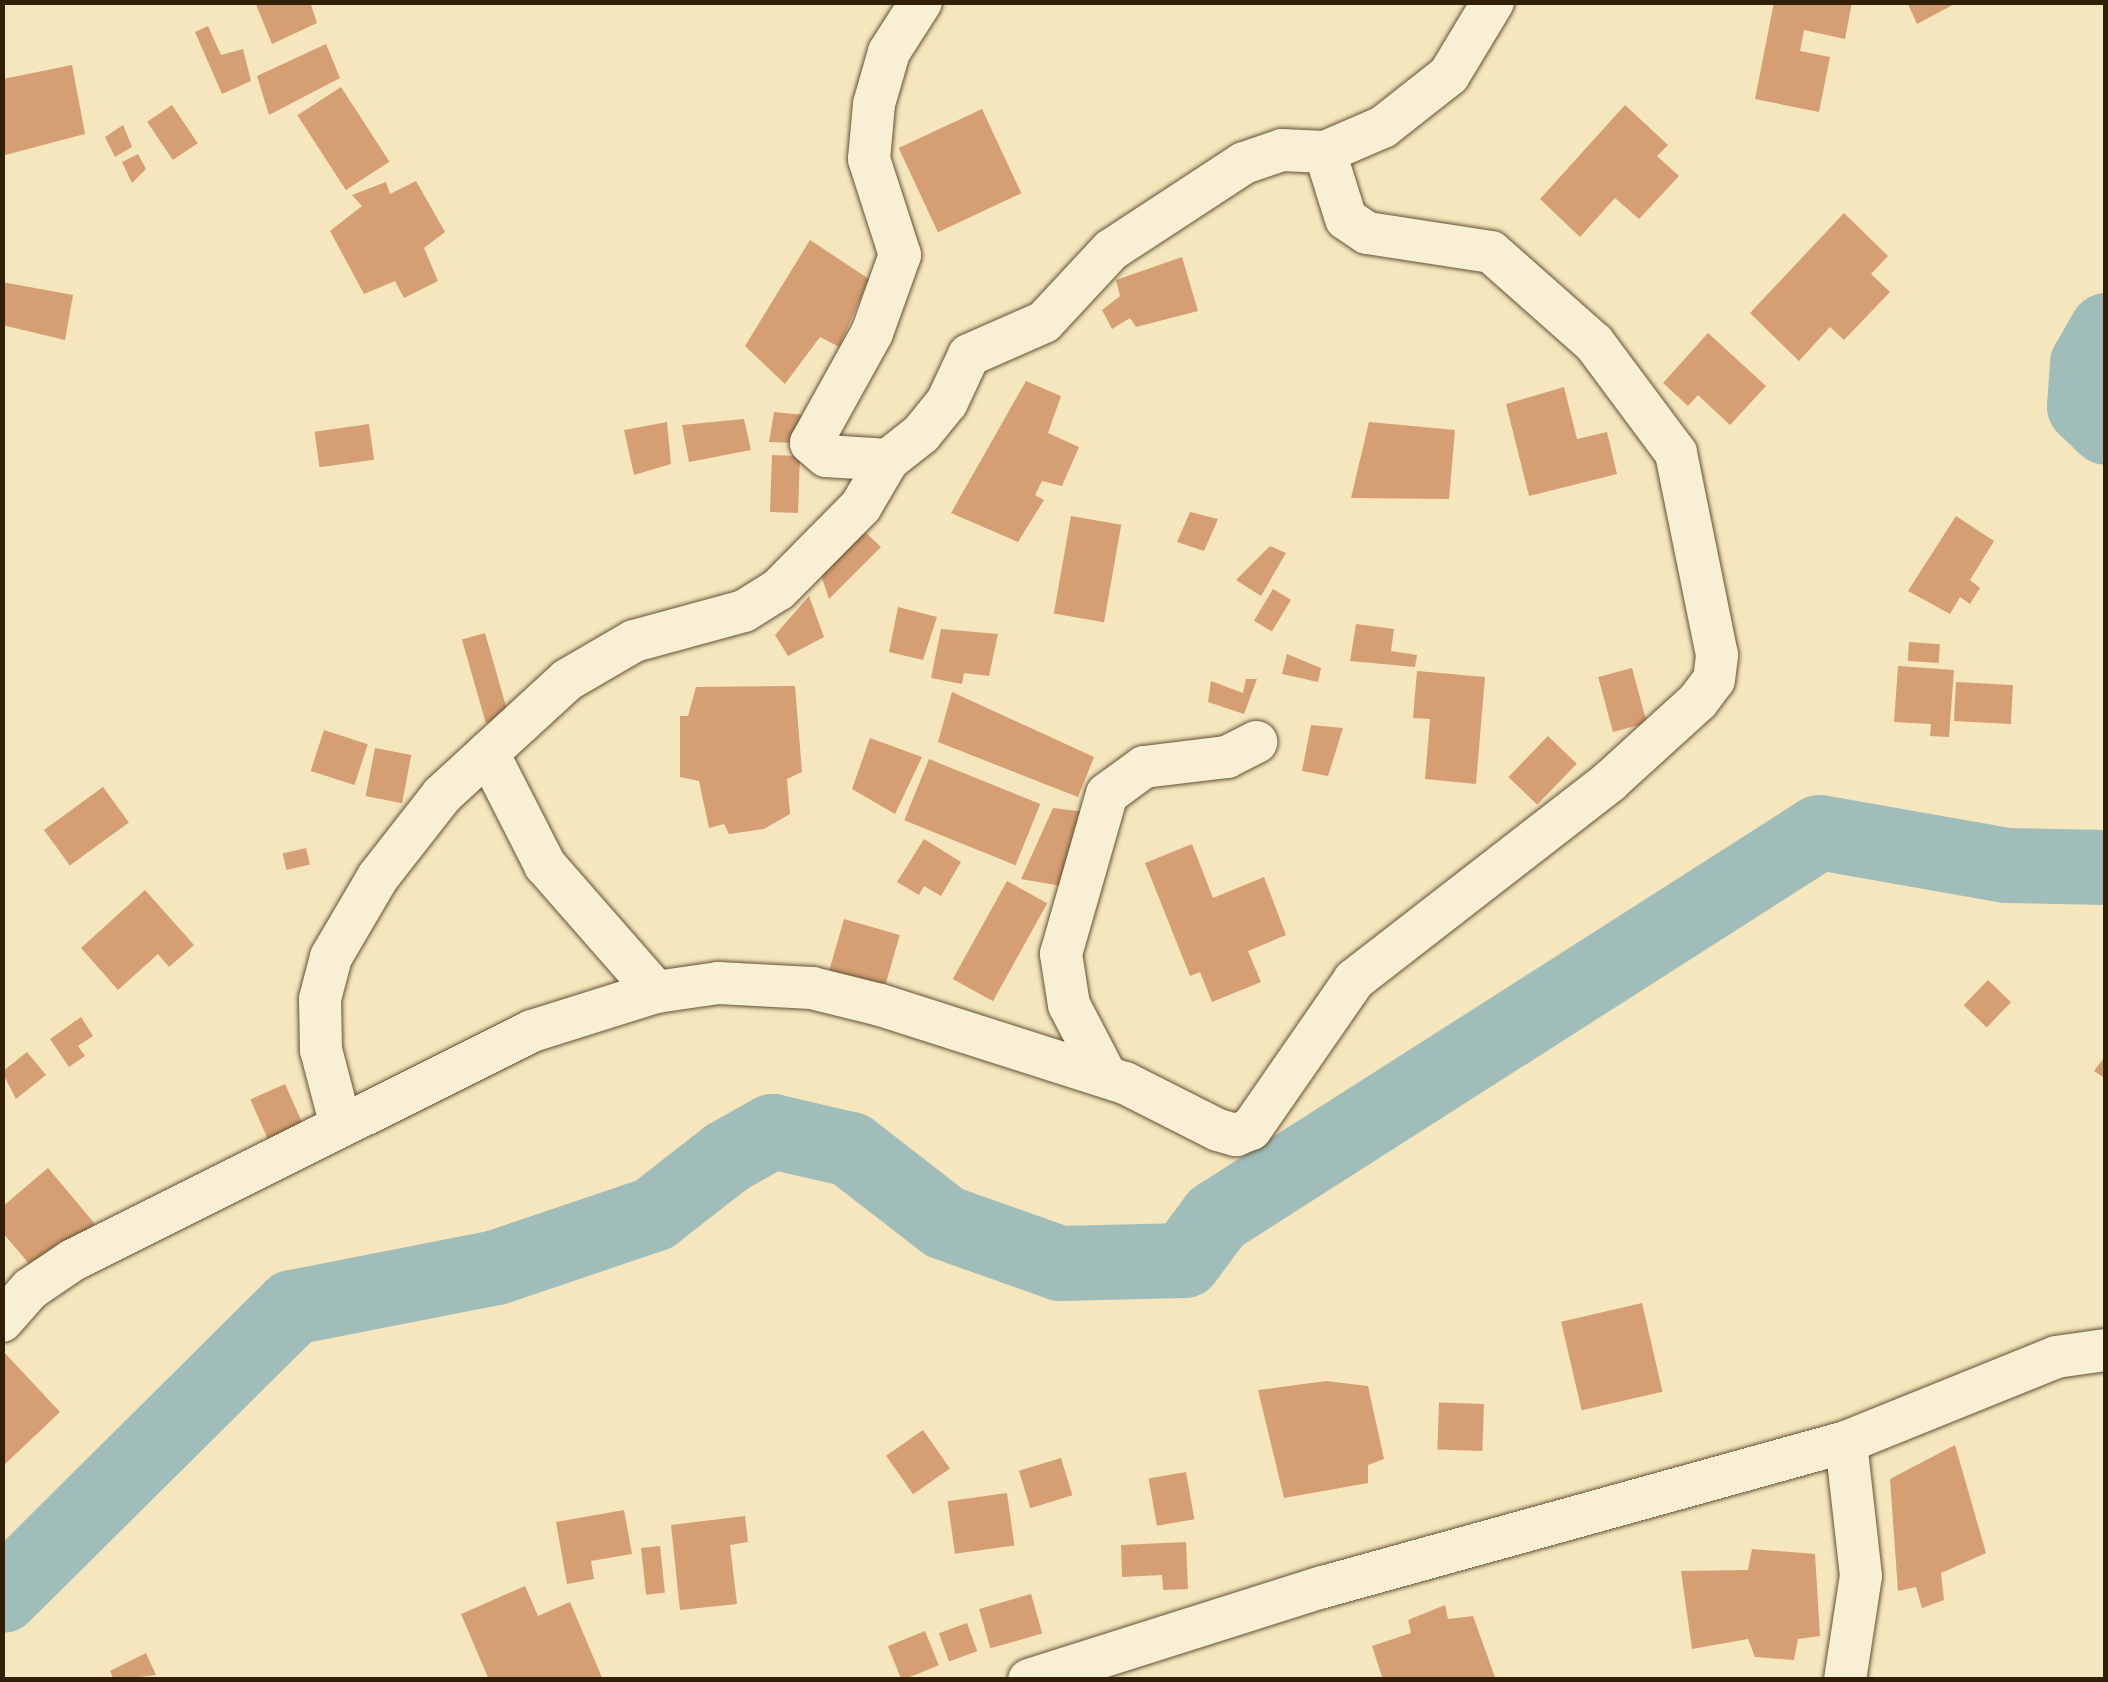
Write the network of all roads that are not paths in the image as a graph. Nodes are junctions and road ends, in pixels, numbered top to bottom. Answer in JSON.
{"nodes":[{"id":1,"x":921,"y":2,"type":"edge"},
{"id":2,"x":1493,"y":2,"type":"edge"},
{"id":3,"x":1325,"y":152,"type":"junction"},
{"id":4,"x":888,"y":460,"type":"junction"},
{"id":5,"x":1256,"y":742,"type":"dead end"},
{"id":6,"x":488,"y":754,"type":"junction"},
{"id":7,"x":656,"y":992,"type":"junction"},
{"id":8,"x":1106,"y":1076,"type":"junction"},
{"id":9,"x":340,"y":1126,"type":"junction"},
{"id":10,"x":2,"y":1321,"type":"edge"},
{"id":11,"x":2106,"y":1350,"type":"edge"},
{"id":12,"x":1846,"y":1442,"type":"junction"},
{"id":13,"x":1029,"y":1680,"type":"edge"},
{"id":14,"x":1845,"y":1680,"type":"edge"}],
"edges":[{"from":1,"to":4,"type":"street"},
{"from":2,"to":3,"type":"street"},
{"from":3,"to":4,"type":"street"},
{"from":3,"to":8,"type":"street"},
{"from":4,"to":6,"type":"street"},
{"from":5,"to":8,"type":"street"},
{"from":6,"to":7,"type":"street"},
{"from":6,"to":9,"type":"street"},
{"from":7,"to":8,"type":"street"},
{"from":7,"to":9,"type":"street"},
{"from":9,"to":10,"type":"street"},
{"from":11,"to":12,"type":"street"},
{"from":12,"to":13,"type":"street"},
{"from":12,"to":14,"type":"street"}]}
